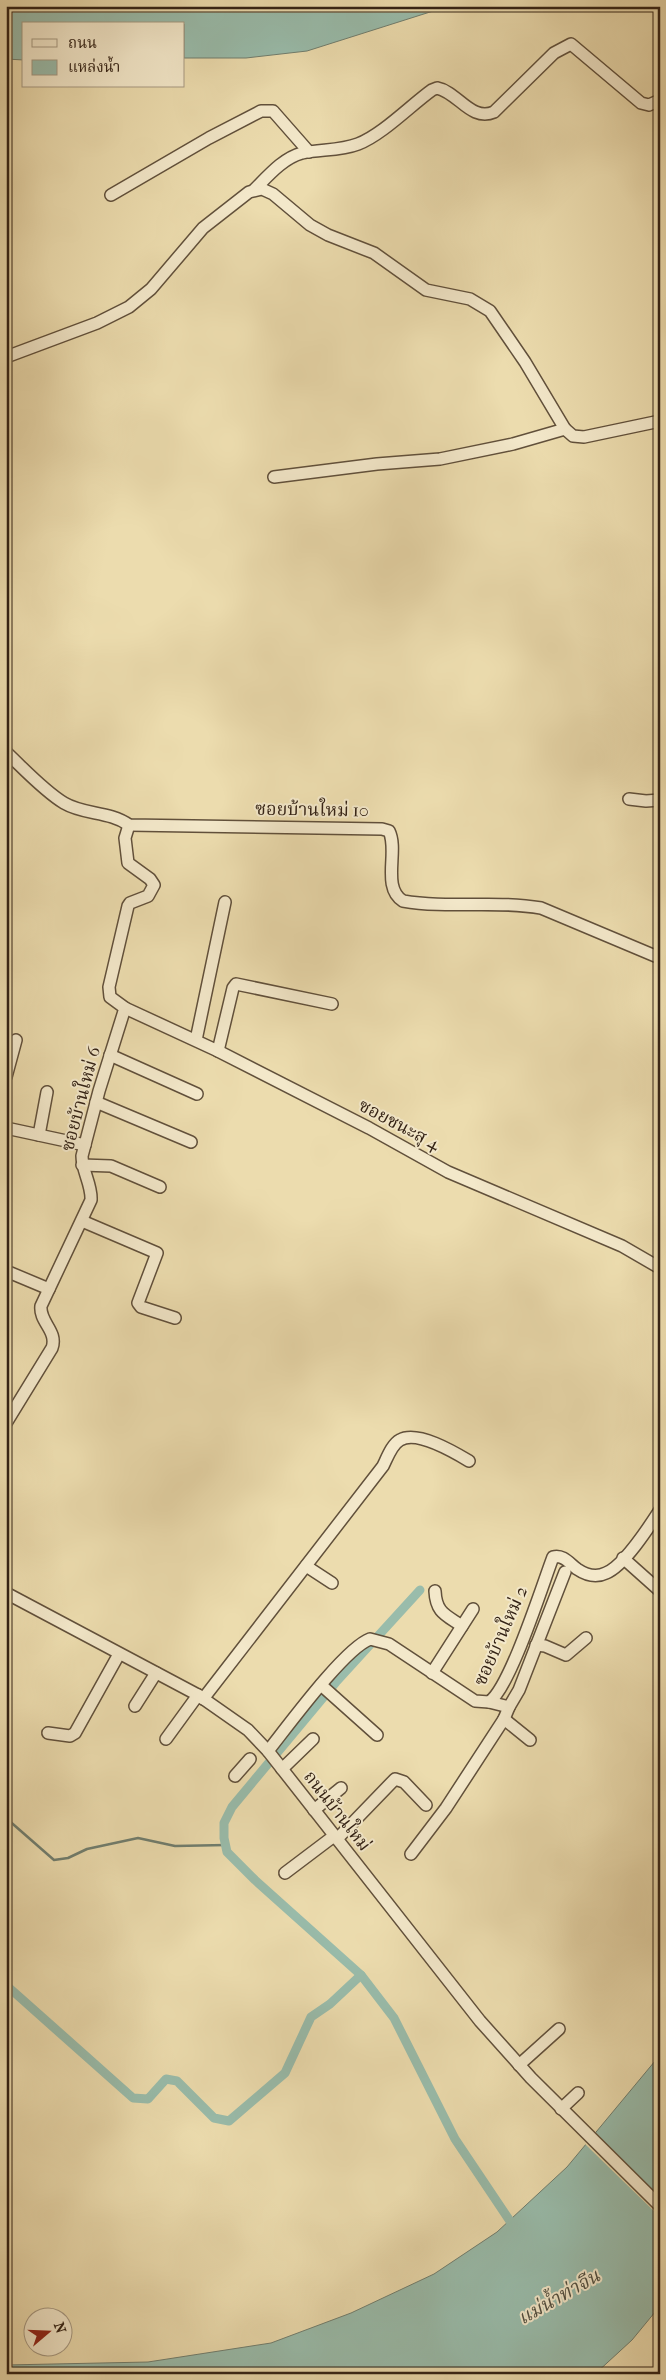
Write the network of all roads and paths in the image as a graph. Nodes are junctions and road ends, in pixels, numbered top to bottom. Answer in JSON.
{"nodes":[{"id":1,"x":660,"y":100,"type":"edge"},
{"id":2,"x":308,"y":152,"type":"junction"},
{"id":3,"x":254,"y":190,"type":"junction"},
{"id":4,"x":111,"y":195,"type":"dead end"},
{"id":5,"x":6,"y":357,"type":"edge"},
{"id":6,"x":660,"y":421,"type":"edge"},
{"id":7,"x":564,"y":429,"type":"junction"},
{"id":8,"x":274,"y":477,"type":"dead end"},
{"id":9,"x":6,"y":752,"type":"edge"},
{"id":10,"x":629,"y":799,"type":"dead end"},
{"id":11,"x":660,"y":800,"type":"edge"},
{"id":12,"x":129,"y":825,"type":"junction"},
{"id":13,"x":225,"y":902,"type":"dead end"},
{"id":14,"x":660,"y":958,"type":"edge"},
{"id":15,"x":332,"y":1004,"type":"dead end"},
{"id":16,"x":125,"y":1008,"type":"junction"},
{"id":17,"x":16,"y":1040,"type":"dead end"},
{"id":18,"x":196,"y":1040,"type":"junction"},
{"id":19,"x":218,"y":1051,"type":"junction"},
{"id":20,"x":110,"y":1055,"type":"junction"},
{"id":21,"x":6,"y":1077,"type":"edge"},
{"id":22,"x":47,"y":1092,"type":"dead end"},
{"id":23,"x":197,"y":1094,"type":"dead end"},
{"id":24,"x":96,"y":1102,"type":"junction"},
{"id":25,"x":6,"y":1128,"type":"edge"},
{"id":26,"x":39,"y":1135,"type":"junction"},
{"id":27,"x":191,"y":1142,"type":"dead end"},
{"id":28,"x":85,"y":1145,"type":"junction"},
{"id":29,"x":82,"y":1165,"type":"junction"},
{"id":30,"x":160,"y":1187,"type":"dead end"},
{"id":31,"x":82,"y":1222,"type":"junction"},
{"id":32,"x":660,"y":1268,"type":"edge"},
{"id":33,"x":6,"y":1271,"type":"edge"},
{"id":34,"x":49,"y":1289,"type":"junction"},
{"id":35,"x":175,"y":1318,"type":"dead end"},
{"id":36,"x":6,"y":1423,"type":"edge"},
{"id":37,"x":470,"y":1461,"type":"dead end"},
{"id":38,"x":660,"y":1510,"type":"edge"},
{"id":39,"x":655,"y":1525,"type":"edge"},
{"id":40,"x":623,"y":1558,"type":"junction"},
{"id":41,"x":306,"y":1566,"type":"junction"},
{"id":42,"x":565,"y":1572,"type":"dead end"},
{"id":43,"x":332,"y":1583,"type":"dead end"},
{"id":44,"x":435,"y":1591,"type":"dead end"},
{"id":45,"x":660,"y":1591,"type":"edge"},
{"id":46,"x":6,"y":1593,"type":"edge"},
{"id":47,"x":473,"y":1609,"type":"dead end"},
{"id":48,"x":462,"y":1626,"type":"junction"},
{"id":49,"x":586,"y":1638,"type":"dead end"},
{"id":50,"x":536,"y":1645,"type":"junction"},
{"id":51,"x":120,"y":1654,"type":"junction"},
{"id":52,"x":432,"y":1673,"type":"junction"},
{"id":53,"x":156,"y":1674,"type":"junction"},
{"id":54,"x":321,"y":1685,"type":"junction"},
{"id":55,"x":200,"y":1697,"type":"junction"},
{"id":56,"x":488,"y":1702,"type":"junction"},
{"id":57,"x":135,"y":1706,"type":"dead end"},
{"id":58,"x":509,"y":1707,"type":"junction"},
{"id":59,"x":504,"y":1719,"type":"junction"},
{"id":60,"x":48,"y":1733,"type":"dead end"},
{"id":61,"x":376,"y":1735,"type":"dead end"},
{"id":62,"x":166,"y":1739,"type":"dead end"},
{"id":63,"x":313,"y":1739,"type":"dead end"},
{"id":64,"x":530,"y":1740,"type":"dead end"},
{"id":65,"x":266,"y":1748,"type":"junction"},
{"id":66,"x":282,"y":1769,"type":"junction"},
{"id":67,"x":235,"y":1776,"type":"dead end"},
{"id":68,"x":341,"y":1788,"type":"dead end"},
{"id":69,"x":426,"y":1805,"type":"dead end"},
{"id":70,"x":314,"y":1810,"type":"junction"},
{"id":71,"x":335,"y":1838,"type":"junction"},
{"id":72,"x":411,"y":1854,"type":"dead end"},
{"id":73,"x":285,"y":1873,"type":"dead end"},
{"id":74,"x":559,"y":2029,"type":"dead end"},
{"id":75,"x":519,"y":2065,"type":"junction"},
{"id":76,"x":578,"y":2093,"type":"dead end"},
{"id":77,"x":561,"y":2109,"type":"junction"},
{"id":78,"x":660,"y":2206,"type":"edge"}],
"edges":[{"from":1,"to":2,"type":"street"},
{"from":2,"to":3,"type":"street"},
{"from":2,"to":4,"type":"street"},
{"from":3,"to":5,"type":"street"},
{"from":3,"to":7,"type":"street"},
{"from":6,"to":7,"type":"street"},
{"from":7,"to":8,"type":"street"},
{"from":9,"to":12,"type":"street","name":"ซอยบ้านใหม่ 10"},
{"from":10,"to":11,"type":"street"},
{"from":12,"to":14,"type":"street","name":"ซอยบ้านใหม่ 10"},
{"from":12,"to":16,"type":"street"},
{"from":13,"to":18,"type":"street"},
{"from":15,"to":19,"type":"street"},
{"from":16,"to":18,"type":"street","name":"ซอยชนะสุ 4"},
{"from":16,"to":20,"type":"street","name":"ซอยบ้านใหม่ 6"},
{"from":17,"to":21,"type":"street"},
{"from":18,"to":19,"type":"street","name":"ซอยชนะสุ 4"},
{"from":19,"to":32,"type":"street","name":"ซอยชนะสุ 4"},
{"from":20,"to":23,"type":"street"},
{"from":20,"to":24,"type":"street","name":"ซอยบ้านใหม่ 6"},
{"from":22,"to":26,"type":"street"},
{"from":24,"to":27,"type":"street"},
{"from":24,"to":28,"type":"street","name":"ซอยบ้านใหม่ 6"},
{"from":25,"to":26,"type":"street"},
{"from":26,"to":28,"type":"street"},
{"from":28,"to":29,"type":"street","name":"ซอยบ้านใหม่ 6"},
{"from":29,"to":30,"type":"street"},
{"from":29,"to":31,"type":"street","name":"ซอยบ้านใหม่ 6"},
{"from":31,"to":34,"type":"street","name":"ซอยบ้านใหม่ 6"},
{"from":31,"to":35,"type":"street"},
{"from":33,"to":34,"type":"street"},
{"from":34,"to":36,"type":"street","name":"ซอยบ้านใหม่ 6"},
{"from":37,"to":41,"type":"street"},
{"from":38,"to":39,"type":"street","name":"ซอยบ้านใหม่ 2"},
{"from":39,"to":40,"type":"street","name":"ซอยบ้านใหม่ 2"},
{"from":40,"to":45,"type":"street"},
{"from":40,"to":56,"type":"street","name":"ซอยบ้านใหม่ 2"},
{"from":41,"to":43,"type":"street"},
{"from":41,"to":55,"type":"street"},
{"from":42,"to":50,"type":"street"},
{"from":44,"to":48,"type":"street"},
{"from":46,"to":51,"type":"street","name":"ถนนบ้านใหม่"},
{"from":47,"to":48,"type":"street"},
{"from":48,"to":52,"type":"street"},
{"from":49,"to":50,"type":"street"},
{"from":50,"to":58,"type":"street"},
{"from":51,"to":53,"type":"street","name":"ถนนบ้านใหม่"},
{"from":51,"to":60,"type":"street"},
{"from":52,"to":54,"type":"street","name":"ซอยบ้านใหม่ 2"},
{"from":52,"to":56,"type":"street","name":"ซอยบ้านใหม่ 2"},
{"from":53,"to":55,"type":"street","name":"ถนนบ้านใหม่"},
{"from":53,"to":57,"type":"street"},
{"from":54,"to":61,"type":"street"},
{"from":54,"to":65,"type":"street","name":"ซอยบ้านใหม่ 2"},
{"from":55,"to":62,"type":"street"},
{"from":55,"to":65,"type":"street","name":"ถนนบ้านใหม่"},
{"from":56,"to":58,"type":"street"},
{"from":58,"to":59,"type":"street"},
{"from":59,"to":64,"type":"street"},
{"from":59,"to":72,"type":"street"},
{"from":63,"to":66,"type":"street"},
{"from":65,"to":66,"type":"street","name":"ถนนบ้านใหม่"},
{"from":65,"to":67,"type":"street","name":"ซอยบ้านใหม่ 2"},
{"from":66,"to":70,"type":"street","name":"ถนนบ้านใหม่"},
{"from":68,"to":70,"type":"street"},
{"from":69,"to":71,"type":"street"},
{"from":70,"to":71,"type":"street","name":"ถนนบ้านใหม่"},
{"from":71,"to":73,"type":"street"},
{"from":71,"to":75,"type":"street","name":"ถนนบ้านใหม่"},
{"from":74,"to":75,"type":"street"},
{"from":75,"to":77,"type":"street","name":"ถนนบ้านใหม่"},
{"from":76,"to":77,"type":"street"},
{"from":77,"to":78,"type":"street","name":"ถนนบ้านใหม่"}]}
